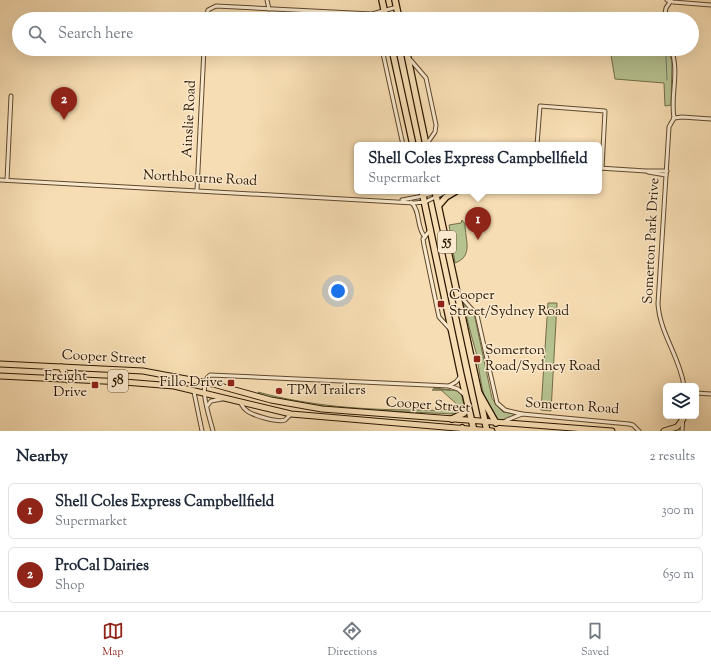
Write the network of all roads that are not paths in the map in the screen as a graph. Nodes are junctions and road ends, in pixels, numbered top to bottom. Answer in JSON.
{"nodes":[{"id":1,"x":267,"y":0,"type":"edge"},
{"id":2,"x":378,"y":0,"type":"edge"},
{"id":3,"x":396,"y":0,"type":"edge"},
{"id":4,"x":668,"y":1,"type":"edge"},
{"id":5,"x":382,"y":2,"type":"edge"},
{"id":6,"x":711,"y":5,"type":"edge"},
{"id":7,"x":397,"y":7,"type":"junction"},
{"id":8,"x":269,"y":9,"type":"junction"},
{"id":9,"x":207,"y":12,"type":"edge"},
{"id":10,"x":332,"y":12,"type":"edge"},
{"id":11,"x":384,"y":12,"type":"joint"},
{"id":12,"x":398,"y":12,"type":"edge"},
{"id":13,"x":665,"y":12,"type":"edge"},
{"id":14,"x":204,"y":56,"type":"edge"},
{"id":15,"x":383,"y":56,"type":"edge"},
{"id":16,"x":394,"y":56,"type":"edge"},
{"id":17,"x":407,"y":56,"type":"edge"},
{"id":18,"x":408,"y":56,"type":"edge"},
{"id":19,"x":673,"y":56,"type":"edge"},
{"id":20,"x":11,"y":96,"type":"dead end"},
{"id":21,"x":674,"y":118,"type":"junction"},
{"id":22,"x":711,"y":119,"type":"edge"},
{"id":23,"x":401,"y":142,"type":"edge"},
{"id":24,"x":412,"y":142,"type":"edge"},
{"id":25,"x":425,"y":142,"type":"edge"},
{"id":26,"x":428,"y":142,"type":"edge"},
{"id":27,"x":537,"y":142,"type":"edge"},
{"id":28,"x":602,"y":145,"type":"edge"},
{"id":29,"x":602,"y":168,"type":"edge"},
{"id":30,"x":666,"y":173,"type":"junction"},
{"id":31,"x":0,"y":180,"type":"edge"},
{"id":32,"x":7,"y":180,"type":"junction"},
{"id":33,"x":197,"y":190,"type":"junction"},
{"id":34,"x":436,"y":194,"type":"edge"},
{"id":35,"x":451,"y":194,"type":"edge"},
{"id":36,"x":423,"y":196,"type":"edge"},
{"id":37,"x":399,"y":201,"type":"junction"},
{"id":38,"x":411,"y":202,"type":"junction"},
{"id":39,"x":439,"y":205,"type":"junction"},
{"id":40,"x":431,"y":229,"type":"junction"},
{"id":41,"x":425,"y":237,"type":"junction"},
{"id":42,"x":458,"y":294,"type":"junction"},
{"id":43,"x":451,"y":331,"type":"junction"},
{"id":44,"x":0,"y":364,"type":"edge"},
{"id":45,"x":61,"y":367,"type":"junction"},
{"id":46,"x":169,"y":375,"type":"junction"},
{"id":47,"x":461,"y":375,"type":"junction"},
{"id":48,"x":0,"y":376,"type":"edge"},
{"id":49,"x":68,"y":380,"type":"junction"},
{"id":50,"x":206,"y":382,"type":"junction"},
{"id":51,"x":683,"y":383,"type":"edge"},
{"id":52,"x":174,"y":386,"type":"junction"},
{"id":53,"x":223,"y":386,"type":"junction"},
{"id":54,"x":449,"y":386,"type":"junction"},
{"id":55,"x":193,"y":390,"type":"junction"},
{"id":56,"x":477,"y":391,"type":"junction"},
{"id":57,"x":204,"y":393,"type":"junction"},
{"id":58,"x":699,"y":393,"type":"edge"},
{"id":59,"x":711,"y":394,"type":"edge"},
{"id":60,"x":466,"y":396,"type":"junction"},
{"id":61,"x":224,"y":398,"type":"junction"},
{"id":62,"x":240,"y":402,"type":"junction"},
{"id":63,"x":284,"y":403,"type":"junction"},
{"id":64,"x":468,"y":405,"type":"junction"},
{"id":65,"x":207,"y":406,"type":"junction"},
{"id":66,"x":305,"y":407,"type":"junction"},
{"id":67,"x":291,"y":414,"type":"junction"},
{"id":68,"x":522,"y":414,"type":"junction"},
{"id":69,"x":308,"y":416,"type":"junction"},
{"id":70,"x":397,"y":416,"type":"junction"},
{"id":71,"x":682,"y":419,"type":"edge"},
{"id":72,"x":683,"y":419,"type":"edge"},
{"id":73,"x":452,"y":420,"type":"junction"},
{"id":74,"x":472,"y":421,"type":"junction"},
{"id":75,"x":484,"y":422,"type":"junction"},
{"id":76,"x":496,"y":422,"type":"junction"},
{"id":77,"x":397,"y":423,"type":"junction"},
{"id":78,"x":503,"y":423,"type":"junction"},
{"id":79,"x":463,"y":429,"type":"edge"},
{"id":80,"x":474,"y":430,"type":"edge"},
{"id":81,"x":202,"y":431,"type":"edge"},
{"id":82,"x":213,"y":431,"type":"edge"},
{"id":83,"x":487,"y":431,"type":"edge"},
{"id":84,"x":492,"y":431,"type":"edge"},
{"id":85,"x":612,"y":431,"type":"edge"},
{"id":86,"x":639,"y":431,"type":"edge"},
{"id":87,"x":664,"y":431,"type":"edge"},
{"id":88,"x":682,"y":431,"type":"edge"}],
"edges":[{"from":1,"to":8,"type":"street"},
{"from":2,"to":5,"type":"street"},
{"from":3,"to":7,"type":"highway"},
{"from":4,"to":6,"type":"street"},
{"from":4,"to":13,"type":"street"},
{"from":5,"to":11,"type":"highway"},
{"from":7,"to":11,"type":"street"},
{"from":7,"to":12,"type":"highway"},
{"from":8,"to":9,"type":"street"},
{"from":8,"to":10,"type":"street"},
{"from":14,"to":33,"type":"street","name":"Ainslie Road"},
{"from":15,"to":23,"type":"street"},
{"from":16,"to":24,"type":"highway"},
{"from":17,"to":25,"type":"highway"},
{"from":18,"to":26,"type":"street"},
{"from":19,"to":21,"type":"street","name":"Somerton Park Drive"},
{"from":20,"to":32,"type":"street"},
{"from":21,"to":22,"type":"street"},
{"from":21,"to":30,"type":"street","name":"Somerton Park Drive"},
{"from":27,"to":28,"type":"street"},
{"from":29,"to":30,"type":"street"},
{"from":30,"to":51,"type":"street","name":"Somerton Park Drive"},
{"from":31,"to":32,"type":"street","name":"Northbourne Road"},
{"from":32,"to":33,"type":"street","name":"Northbourne Road"},
{"from":33,"to":37,"type":"street","name":"Northbourne Road"},
{"from":34,"to":39,"type":"highway","number":"55"},
{"from":35,"to":39,"type":"highway"},
{"from":36,"to":37,"type":"street","name":"Northbourne Road"},
{"from":36,"to":38,"type":"street","name":"Northbourne Road"},
{"from":36,"to":40,"type":"highway","number":"55"},
{"from":37,"to":38,"type":"street","name":"Northbourne Road"},
{"from":38,"to":41,"type":"street"},
{"from":39,"to":42,"type":"highway","number":"55"},
{"from":40,"to":41,"type":"street"},
{"from":40,"to":43,"type":"highway","number":"55"},
{"from":41,"to":43,"type":"street"},
{"from":42,"to":56,"type":"highway","number":"55"},
{"from":42,"to":68,"type":"street"},
{"from":43,"to":47,"type":"highway","number":"55"},
{"from":44,"to":45,"type":"main road","name":"Cooper Street","number":"58"},
{"from":45,"to":46,"type":"main road","name":"Cooper Street","number":"58"},
{"from":45,"to":49,"type":"main road"},
{"from":46,"to":50,"type":"main road","name":"Cooper Street","number":"58"},
{"from":46,"to":52,"type":"main road"},
{"from":47,"to":54,"type":"street","name":"Cooper Street"},
{"from":47,"to":60,"type":"highway","number":"55"},
{"from":48,"to":49,"type":"main road","name":"Cooper Street","number":"58"},
{"from":49,"to":52,"type":"main road","name":"Cooper Street","number":"58"},
{"from":50,"to":53,"type":"main road","name":"Cooper Street","number":"58"},
{"from":50,"to":54,"type":"street","name":"Cooper Street"},
{"from":50,"to":57,"type":"street"},
{"from":52,"to":55,"type":"main road","name":"Cooper Street","number":"58"},
{"from":53,"to":61,"type":"main road"},
{"from":53,"to":63,"type":"main road","name":"Cooper Street","number":"58"},
{"from":54,"to":60,"type":"street","name":"Cooper Street"},
{"from":55,"to":57,"type":"main road","name":"Cooper Street","number":"58"},
{"from":55,"to":81,"type":"street"},
{"from":56,"to":75,"type":"highway","number":"55"},
{"from":56,"to":76,"type":"highway"},
{"from":57,"to":61,"type":"main road","name":"Cooper Street","number":"58"},
{"from":57,"to":65,"type":"street"},
{"from":58,"to":59,"type":"street"},
{"from":60,"to":64,"type":"highway","number":"55"},
{"from":61,"to":62,"type":"main road","name":"Cooper Street","number":"58"},
{"from":61,"to":65,"type":"street"},
{"from":62,"to":67,"type":"main road","name":"Cooper Street","number":"58"},
{"from":62,"to":67,"type":"street","name":"Cooper Street"},
{"from":63,"to":66,"type":"main road","name":"Cooper Street","number":"58"},
{"from":63,"to":67,"type":"main road"},
{"from":64,"to":73,"type":"highway"},
{"from":64,"to":74,"type":"highway","number":"55"},
{"from":65,"to":82,"type":"street"},
{"from":66,"to":69,"type":"main road"},
{"from":66,"to":70,"type":"main road","name":"Cooper Street","number":"58"},
{"from":67,"to":69,"type":"main road","name":"Cooper Street","number":"58"},
{"from":68,"to":78,"type":"street","name":"Somerton Road"},
{"from":68,"to":86,"type":"street","name":"Somerton Road"},
{"from":69,"to":77,"type":"main road","name":"Cooper Street","number":"58"},
{"from":70,"to":73,"type":"main road","name":"Cooper Street","number":"58"},
{"from":70,"to":77,"type":"main road"},
{"from":71,"to":87,"type":"main road"},
{"from":72,"to":88,"type":"street"},
{"from":73,"to":74,"type":"main road","name":"Cooper Street","number":"58"},
{"from":74,"to":75,"type":"main road","name":"Cooper Street","number":"58"},
{"from":74,"to":80,"type":"highway","number":"55"},
{"from":75,"to":76,"type":"main road","name":"Somerton Road","number":"58"},
{"from":75,"to":83,"type":"highway","number":"55"},
{"from":76,"to":78,"type":"main road","name":"Somerton Road","number":"58"},
{"from":77,"to":79,"type":"main road","name":"Cooper Street","number":"58"},
{"from":78,"to":85,"type":"main road","name":"Somerton Road","number":"58"},
{"from":79,"to":80,"type":"main road","name":"Cooper Street","number":"58"},
{"from":80,"to":83,"type":"main road","name":"Cooper Street","number":"58"},
{"from":83,"to":84,"type":"main road","number":"58"}]}
